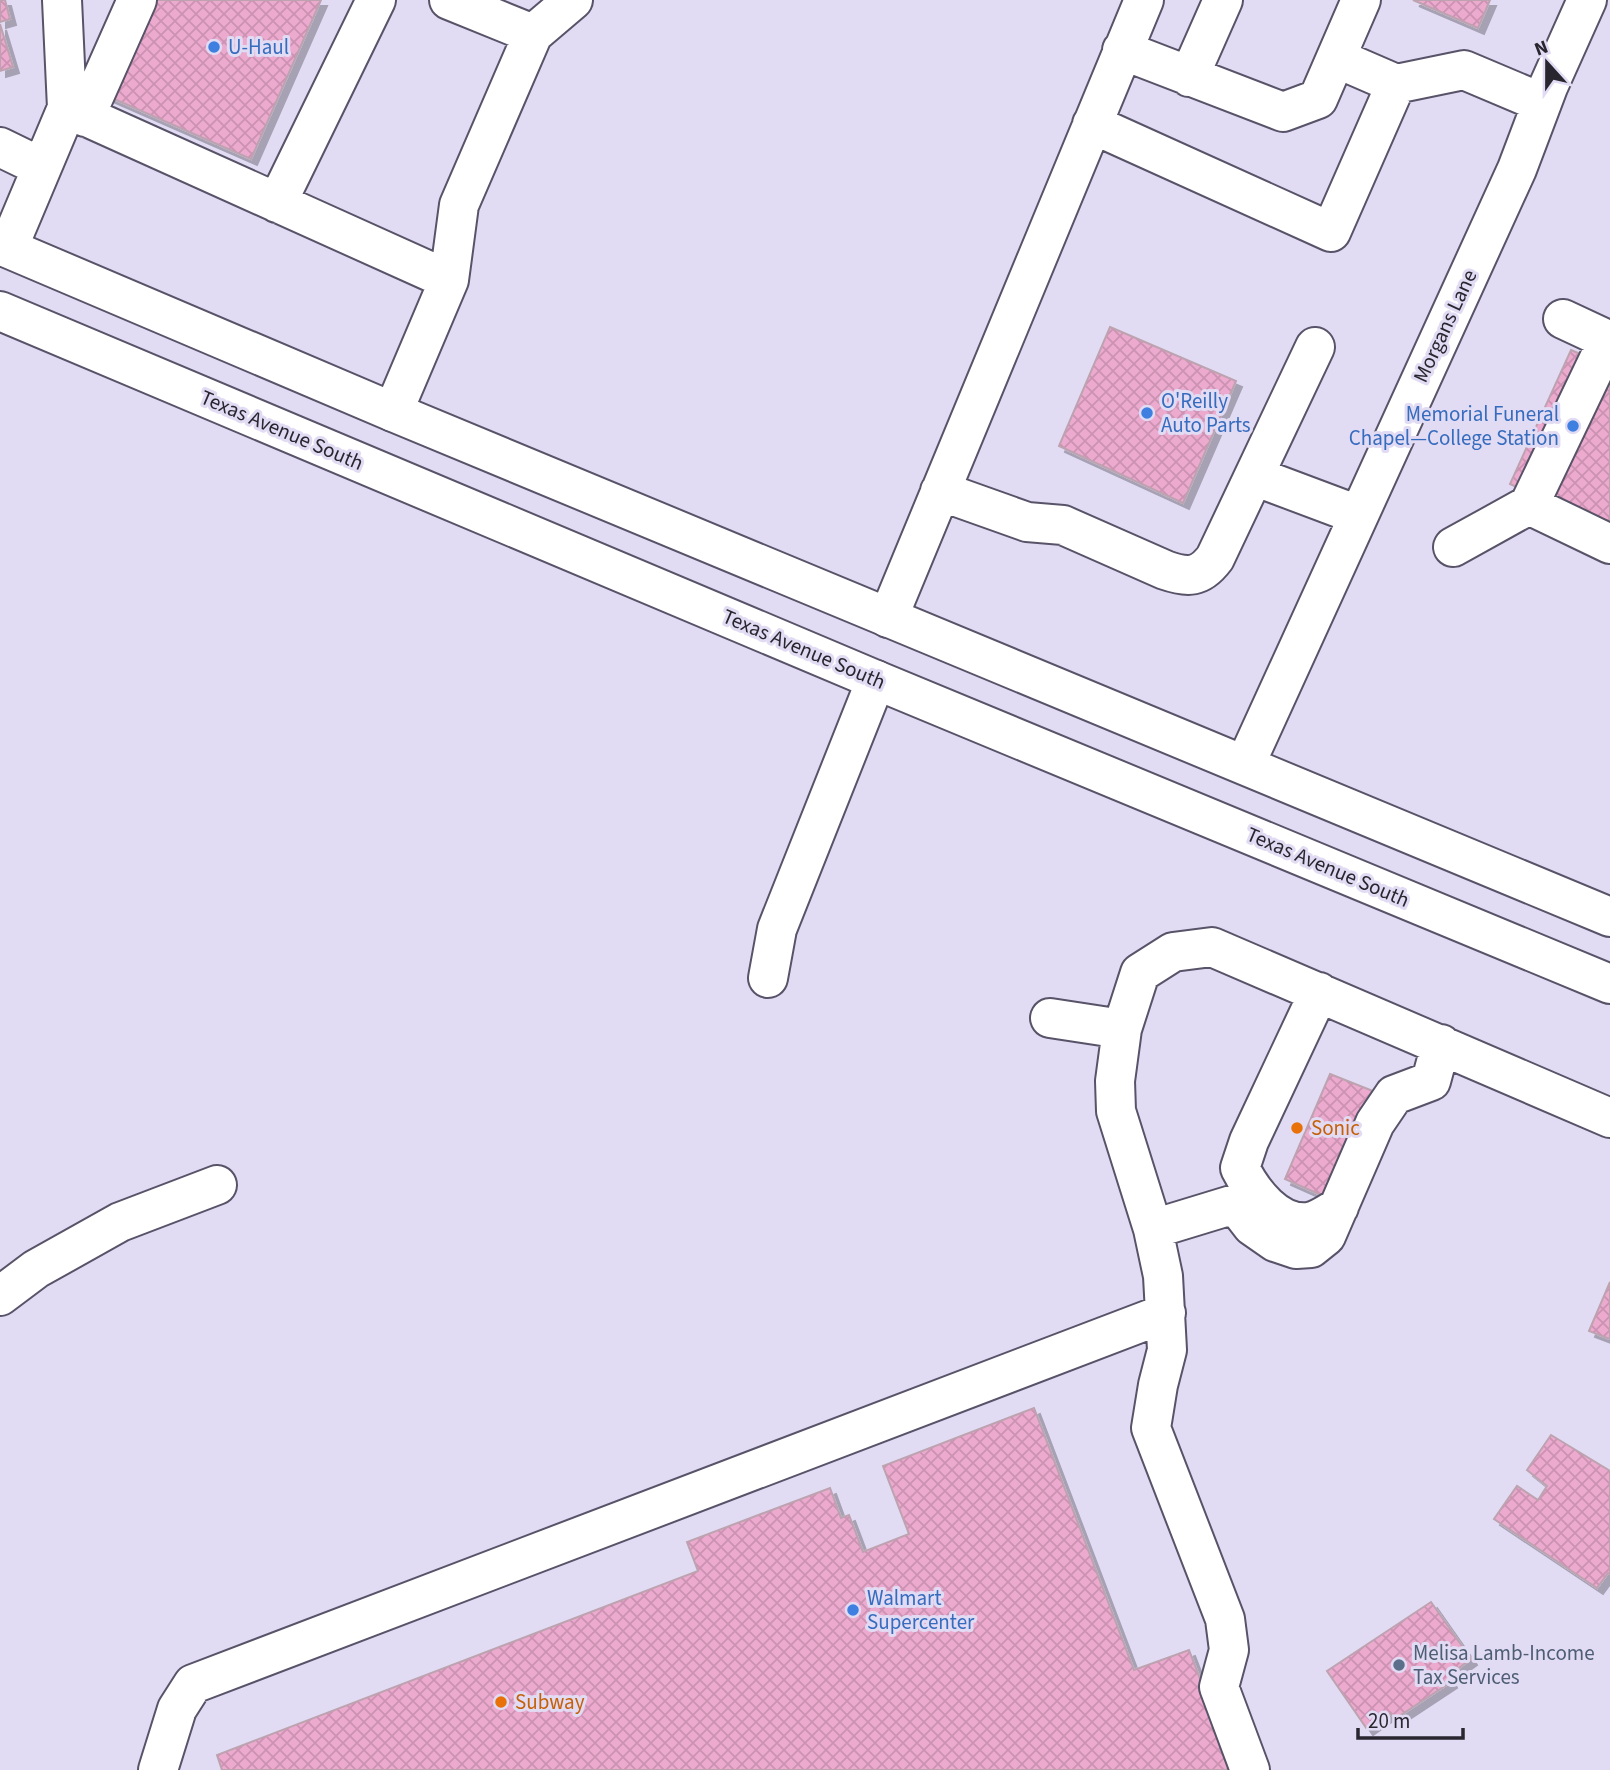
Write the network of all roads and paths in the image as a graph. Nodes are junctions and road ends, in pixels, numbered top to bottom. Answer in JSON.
{"nodes":[{"id":1,"x":62,"y":0,"type":"edge"},
{"id":2,"x":138,"y":0,"type":"edge"},
{"id":3,"x":376,"y":0,"type":"edge"},
{"id":4,"x":449,"y":0,"type":"edge"},
{"id":5,"x":573,"y":0,"type":"edge"},
{"id":6,"x":1144,"y":0,"type":"edge"},
{"id":7,"x":1223,"y":0,"type":"edge"},
{"id":8,"x":1361,"y":0,"type":"edge"},
{"id":9,"x":1587,"y":0,"type":"edge"},
{"id":10,"x":533,"y":34,"type":"junction"},
{"id":11,"x":1122,"y":50,"type":"junction"},
{"id":12,"x":1336,"y":58,"type":"junction"},
{"id":13,"x":1189,"y":77,"type":"junction"},
{"id":14,"x":1396,"y":84,"type":"junction"},
{"id":15,"x":1542,"y":103,"type":"junction"},
{"id":16,"x":76,"y":113,"type":"junction"},
{"id":17,"x":1092,"y":124,"type":"junction"},
{"id":18,"x":0,"y":147,"type":"edge"},
{"id":19,"x":41,"y":167,"type":"junction"},
{"id":20,"x":277,"y":203,"type":"junction"},
{"id":21,"x":4,"y":247,"type":"edge"},
{"id":22,"x":449,"y":280,"type":"junction"},
{"id":23,"x":0,"y":311,"type":"edge"},
{"id":24,"x":1563,"y":318,"type":"dead end"},
{"id":25,"x":1315,"y":347,"type":"dead end"},
{"id":26,"x":393,"y":412,"type":"junction"},
{"id":27,"x":1254,"y":476,"type":"junction"},
{"id":28,"x":940,"y":491,"type":"junction"},
{"id":29,"x":1529,"y":505,"type":"junction"},
{"id":30,"x":1358,"y":515,"type":"junction"},
{"id":31,"x":1610,"y":544,"type":"edge"},
{"id":32,"x":1453,"y":547,"type":"dead end"},
{"id":33,"x":888,"y":618,"type":"junction"},
{"id":34,"x":876,"y":680,"type":"junction"},
{"id":35,"x":1245,"y":765,"type":"junction"},
{"id":36,"x":1610,"y":917,"type":"edge"},
{"id":37,"x":768,"y":978,"type":"dead end"},
{"id":38,"x":1610,"y":984,"type":"edge"},
{"id":39,"x":1320,"y":992,"type":"junction"},
{"id":40,"x":1050,"y":1018,"type":"dead end"},
{"id":41,"x":1122,"y":1029,"type":"junction"},
{"id":42,"x":1441,"y":1044,"type":"junction"},
{"id":43,"x":1610,"y":1118,"type":"edge"},
{"id":44,"x":217,"y":1185,"type":"dead end"},
{"id":45,"x":1245,"y":1198,"type":"junction"},
{"id":46,"x":1153,"y":1229,"type":"junction"},
{"id":47,"x":0,"y":1296,"type":"edge"},
{"id":48,"x":1166,"y":1313,"type":"junction"},
{"id":49,"x":158,"y":1770,"type":"edge"},
{"id":50,"x":1250,"y":1770,"type":"edge"}],
"edges":[{"from":1,"to":16,"type":"main road"},
{"from":2,"to":16,"type":"main road"},
{"from":3,"to":20,"type":"main road"},
{"from":4,"to":10,"type":"main road"},
{"from":5,"to":10,"type":"main road"},
{"from":6,"to":11,"type":"main road"},
{"from":7,"to":13,"type":"main road"},
{"from":8,"to":12,"type":"main road"},
{"from":9,"to":15,"type":"main road","name":"Morgans Lane"},
{"from":10,"to":22,"type":"main road"},
{"from":11,"to":13,"type":"main road"},
{"from":11,"to":17,"type":"main road"},
{"from":12,"to":13,"type":"main road"},
{"from":12,"to":14,"type":"main road"},
{"from":14,"to":15,"type":"main road"},
{"from":14,"to":17,"type":"main road"},
{"from":15,"to":30,"type":"main road","name":"Morgans Lane"},
{"from":16,"to":19,"type":"main road"},
{"from":16,"to":20,"type":"main road"},
{"from":17,"to":28,"type":"main road"},
{"from":18,"to":19,"type":"main road"},
{"from":19,"to":21,"type":"main road"},
{"from":20,"to":22,"type":"main road"},
{"from":21,"to":26,"type":"main road"},
{"from":22,"to":26,"type":"main road"},
{"from":23,"to":34,"type":"main road","name":"Texas Avenue South"},
{"from":24,"to":29,"type":"main road"},
{"from":25,"to":27,"type":"main road"},
{"from":26,"to":33,"type":"main road"},
{"from":27,"to":28,"type":"main road"},
{"from":27,"to":30,"type":"main road"},
{"from":28,"to":33,"type":"main road"},
{"from":29,"to":31,"type":"main road"},
{"from":29,"to":32,"type":"main road"},
{"from":30,"to":35,"type":"main road","name":"Morgans Lane"},
{"from":33,"to":35,"type":"main road"},
{"from":34,"to":37,"type":"main road"},
{"from":34,"to":38,"type":"main road","name":"Texas Avenue South"},
{"from":35,"to":36,"type":"main road"},
{"from":39,"to":41,"type":"main road"},
{"from":39,"to":42,"type":"main road"},
{"from":39,"to":45,"type":"main road"},
{"from":40,"to":41,"type":"main road"},
{"from":41,"to":46,"type":"main road"},
{"from":42,"to":43,"type":"main road"},
{"from":42,"to":45,"type":"main road"},
{"from":44,"to":47,"type":"main road"},
{"from":45,"to":46,"type":"main road"},
{"from":46,"to":48,"type":"main road"},
{"from":48,"to":49,"type":"main road"},
{"from":48,"to":50,"type":"main road"}]}
